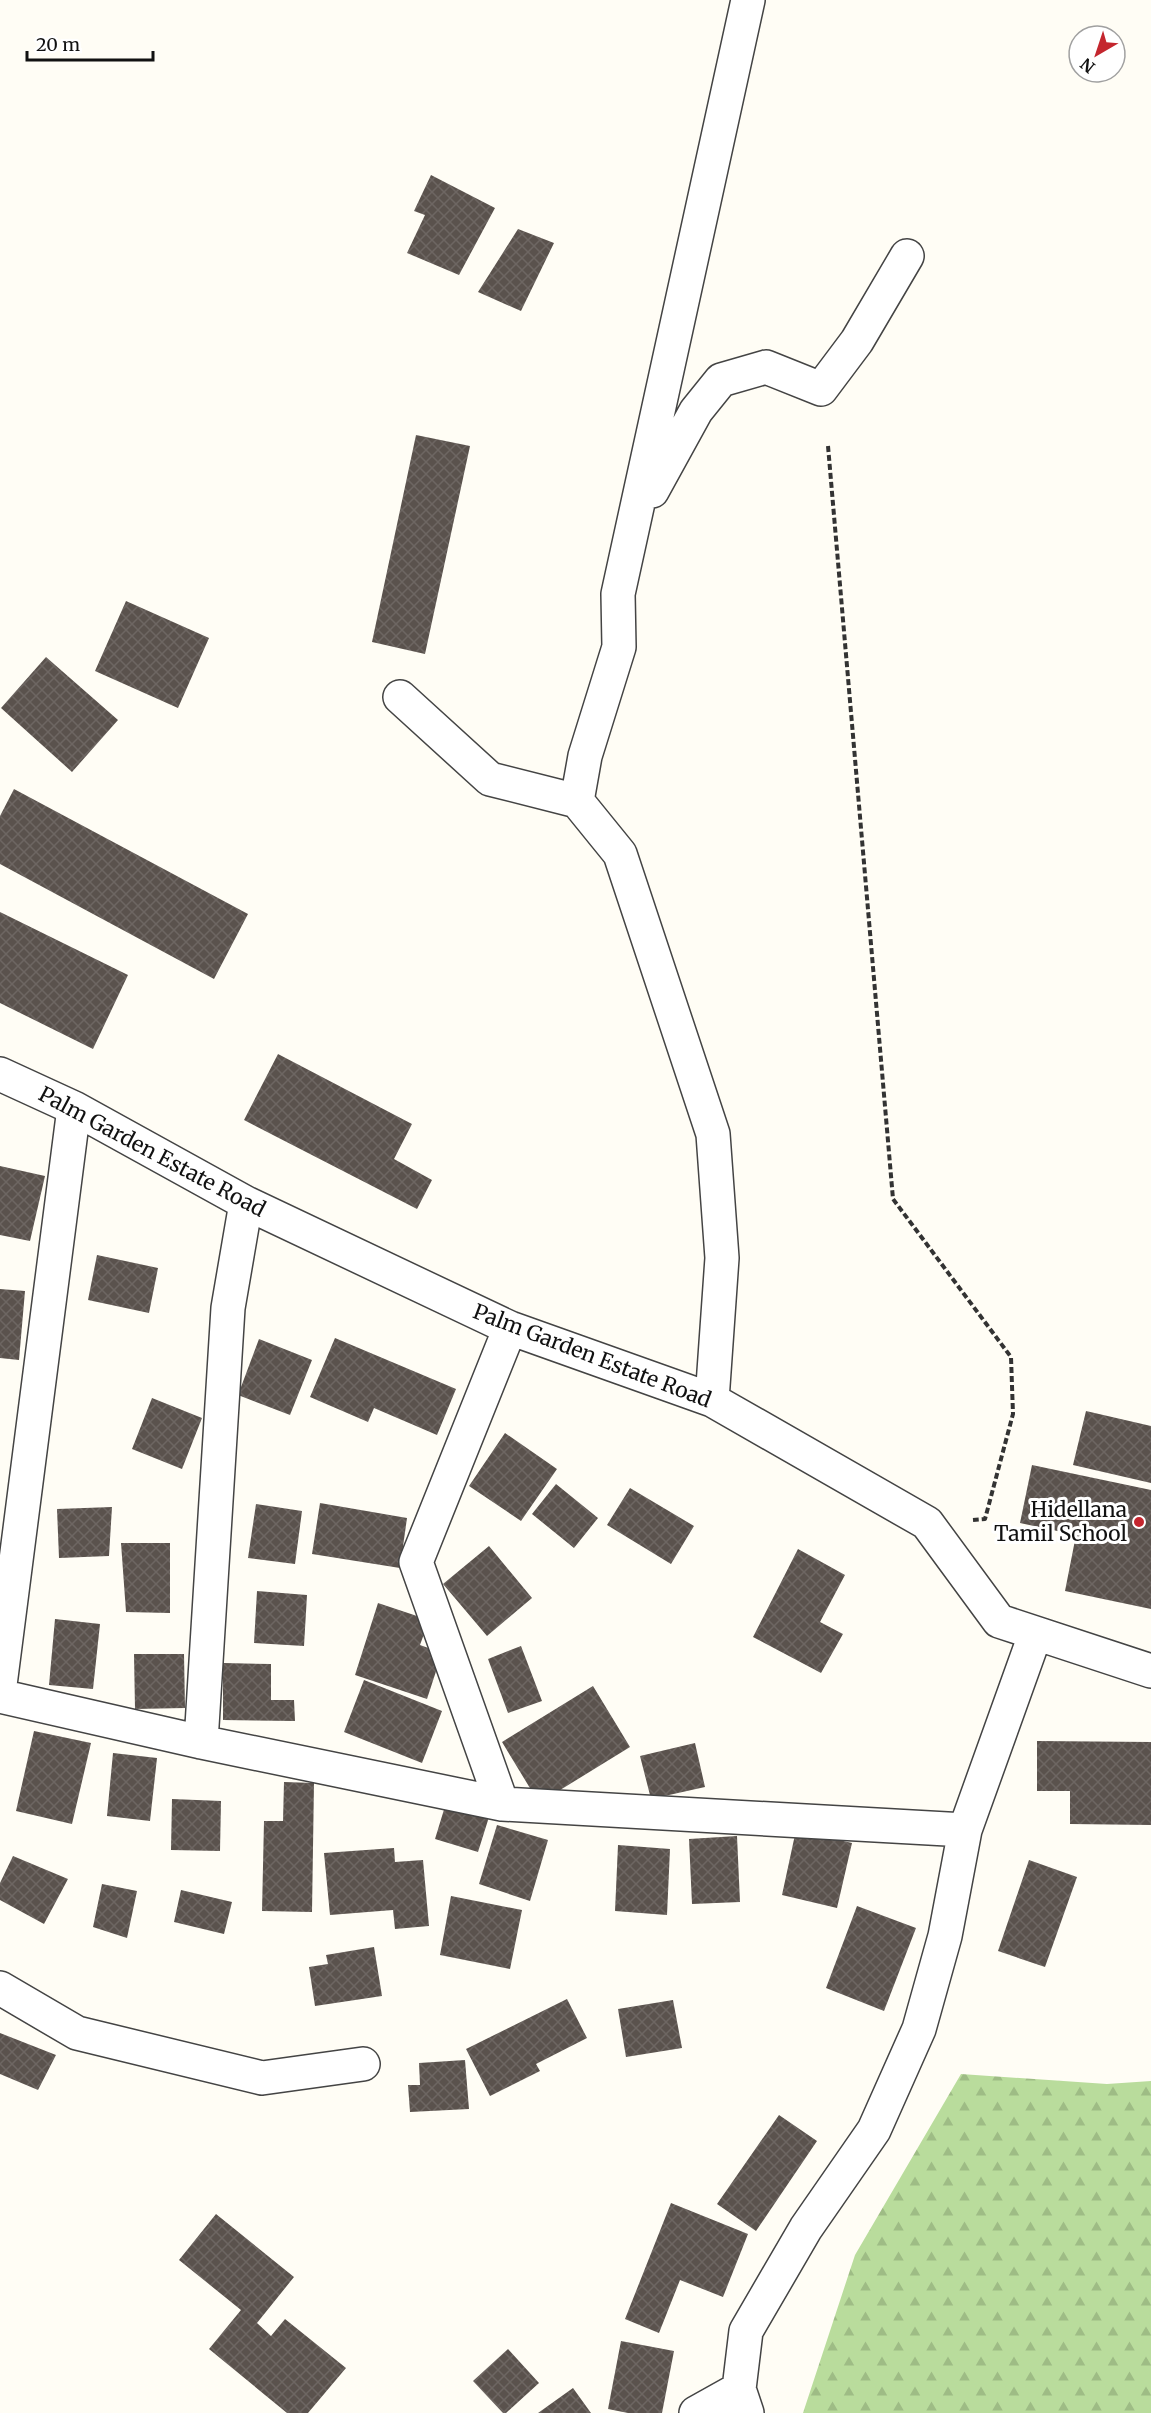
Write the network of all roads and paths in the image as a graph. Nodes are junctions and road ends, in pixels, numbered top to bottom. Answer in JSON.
{"nodes":[{"id":1,"x":748,"y":0,"type":"edge"},
{"id":2,"x":907,"y":256,"type":"dead end"},
{"id":3,"x":828,"y":446,"type":"dead end"},
{"id":4,"x":618,"y":594,"type":"junction"},
{"id":5,"x":400,"y":697,"type":"dead end"},
{"id":6,"x":578,"y":801,"type":"junction"},
{"id":7,"x":0,"y":1074,"type":"edge"},
{"id":8,"x":74,"y":1108,"type":"junction"},
{"id":9,"x":246,"y":1203,"type":"junction"},
{"id":10,"x":510,"y":1328,"type":"junction"},
{"id":11,"x":712,"y":1400,"type":"junction"},
{"id":12,"x":927,"y":1523,"type":"junction"},
{"id":13,"x":1035,"y":1635,"type":"junction"},
{"id":14,"x":1151,"y":1671,"type":"edge"},
{"id":15,"x":0,"y":1685,"type":"edge"},
{"id":16,"x":0,"y":1696,"type":"edge"},
{"id":17,"x":201,"y":1742,"type":"junction"},
{"id":18,"x":501,"y":1804,"type":"junction"},
{"id":19,"x":964,"y":1830,"type":"junction"},
{"id":20,"x":0,"y":1988,"type":"edge"},
{"id":21,"x":363,"y":2064,"type":"dead end"},
{"id":22,"x":743,"y":2401,"type":"edge"},
{"id":23,"x":696,"y":2413,"type":"edge"}],
"edges":[{"from":1,"to":4,"type":"street"},
{"from":2,"to":4,"type":"street"},
{"from":3,"to":12,"type":"path"},
{"from":4,"to":6,"type":"street"},
{"from":5,"to":6,"type":"street"},
{"from":6,"to":11,"type":"street"},
{"from":7,"to":8,"type":"street","name":"Palm Garden Estate Road"},
{"from":8,"to":9,"type":"street","name":"Palm Garden Estate Road"},
{"from":8,"to":15,"type":"street"},
{"from":9,"to":10,"type":"street","name":"Palm Garden Estate Road"},
{"from":9,"to":17,"type":"street"},
{"from":10,"to":11,"type":"street","name":"Palm Garden Estate Road"},
{"from":10,"to":18,"type":"street"},
{"from":11,"to":12,"type":"street","name":"Palm Garden Estate Road"},
{"from":12,"to":13,"type":"street","name":"Palm Garden Estate Road"},
{"from":13,"to":14,"type":"street","name":"Palm Garden Estate Road"},
{"from":13,"to":19,"type":"street"},
{"from":16,"to":17,"type":"street"},
{"from":17,"to":18,"type":"street"},
{"from":18,"to":19,"type":"street"},
{"from":19,"to":22,"type":"street"},
{"from":20,"to":21,"type":"street"},
{"from":22,"to":23,"type":"street"}]}
